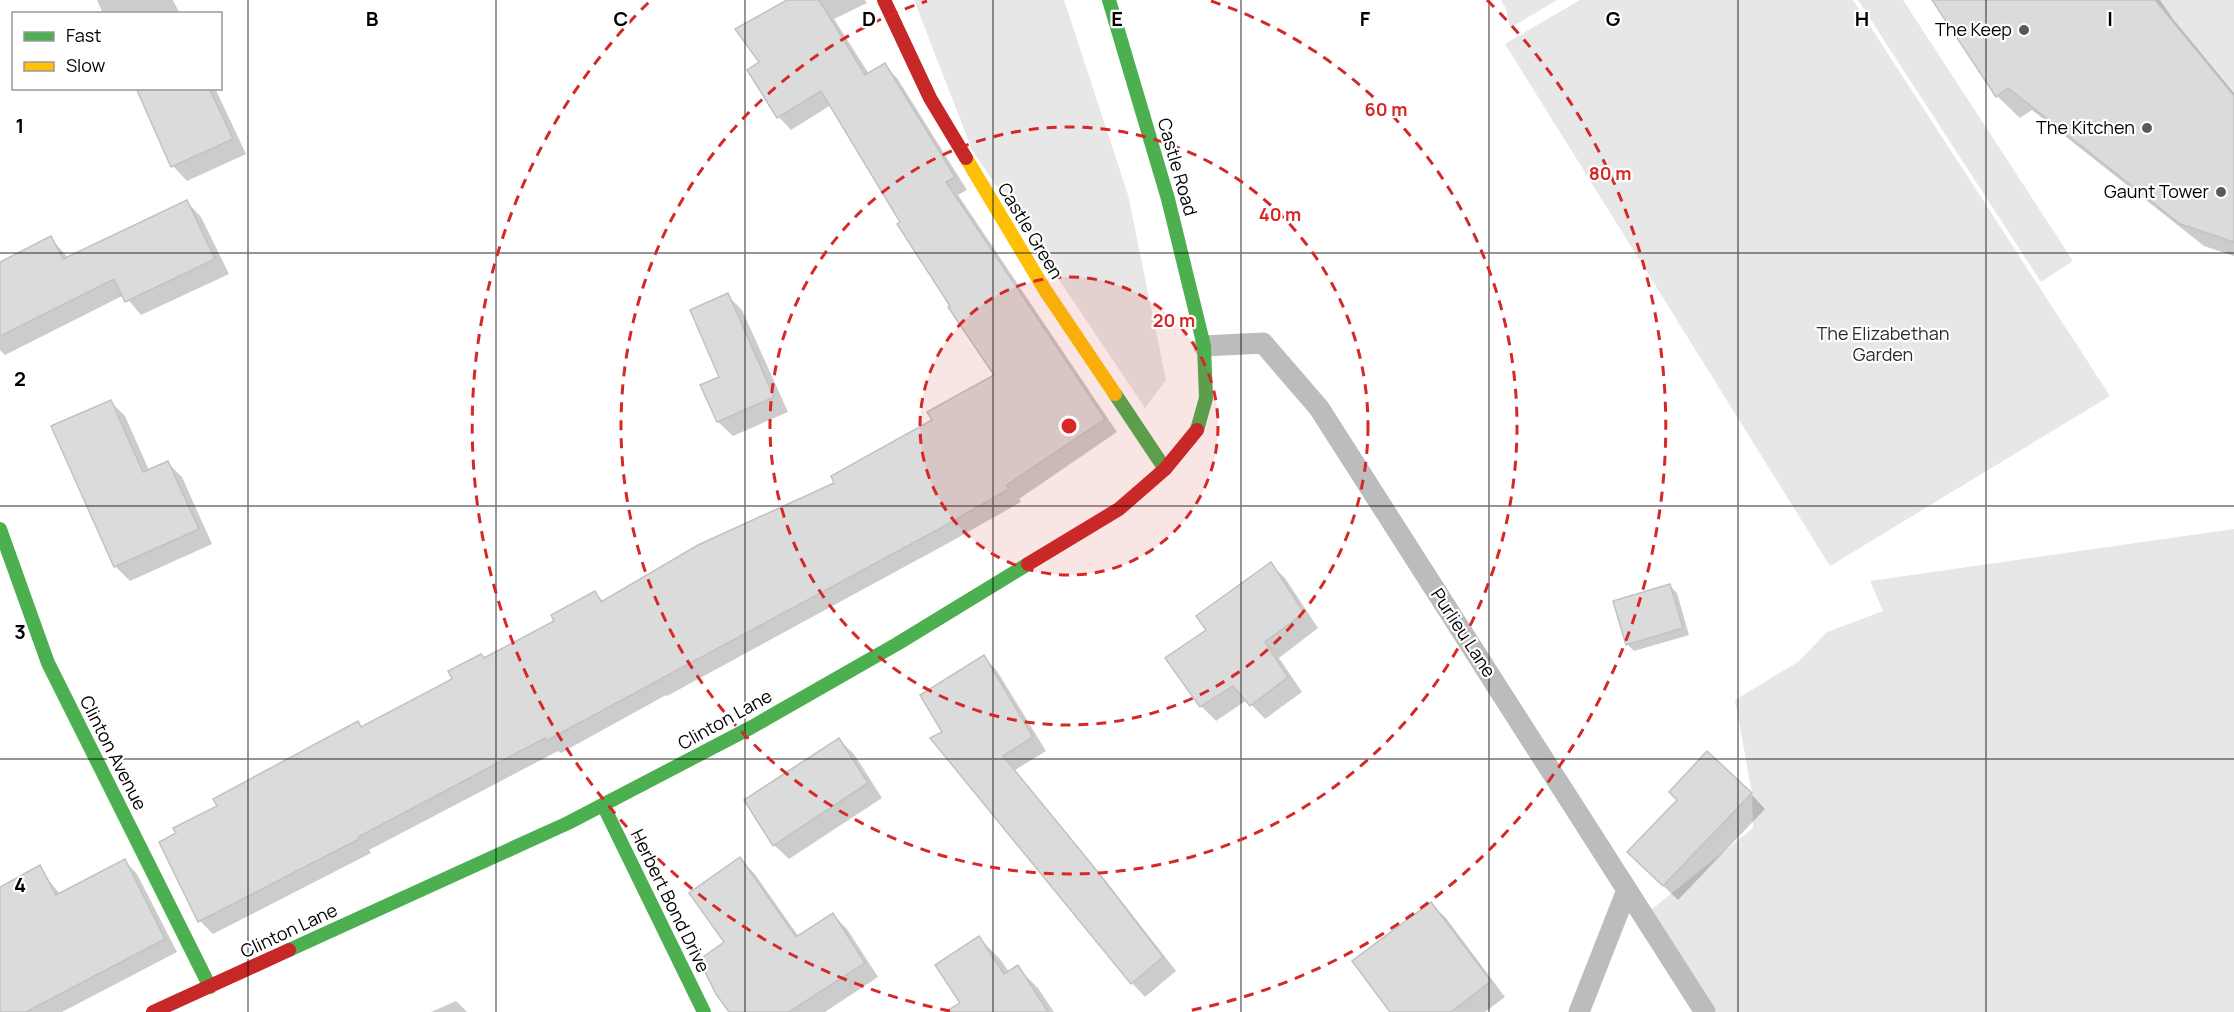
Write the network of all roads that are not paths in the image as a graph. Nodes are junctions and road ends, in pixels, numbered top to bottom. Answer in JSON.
{"nodes":[{"id":1,"x":884,"y":0,"type":"edge"},
{"id":2,"x":1109,"y":0,"type":"edge"},
{"id":3,"x":1204,"y":346,"type":"junction"},
{"id":4,"x":1165,"y":469,"type":"junction"},
{"id":5,"x":0,"y":530,"type":"edge"},
{"id":6,"x":603,"y":805,"type":"junction"},
{"id":7,"x":1627,"y":890,"type":"junction"},
{"id":8,"x":210,"y":987,"type":"junction"},
{"id":9,"x":153,"y":1012,"type":"edge"},
{"id":10,"x":704,"y":1012,"type":"edge"},
{"id":11,"x":1579,"y":1012,"type":"edge"},
{"id":12,"x":1705,"y":1012,"type":"edge"}],
"edges":[{"from":1,"to":4,"type":"main road","name":"Castle Green"},
{"from":2,"to":3,"type":"main road","name":"Castle Road"},
{"from":3,"to":4,"type":"main road","name":"Clinton Lane"},
{"from":3,"to":7,"type":"lane","name":"Purlieu Lane"},
{"from":4,"to":6,"type":"main road","name":"Clinton Lane"},
{"from":5,"to":8,"type":"main road","name":"Clinton Avenue"},
{"from":6,"to":8,"type":"main road","name":"Clinton Lane"},
{"from":6,"to":10,"type":"main road","name":"Herbert Bond Drive"},
{"from":7,"to":11,"type":"lane"},
{"from":7,"to":12,"type":"lane","name":"Purlieu Lane"},
{"from":8,"to":9,"type":"main road","name":"Clinton Lane"}]}
